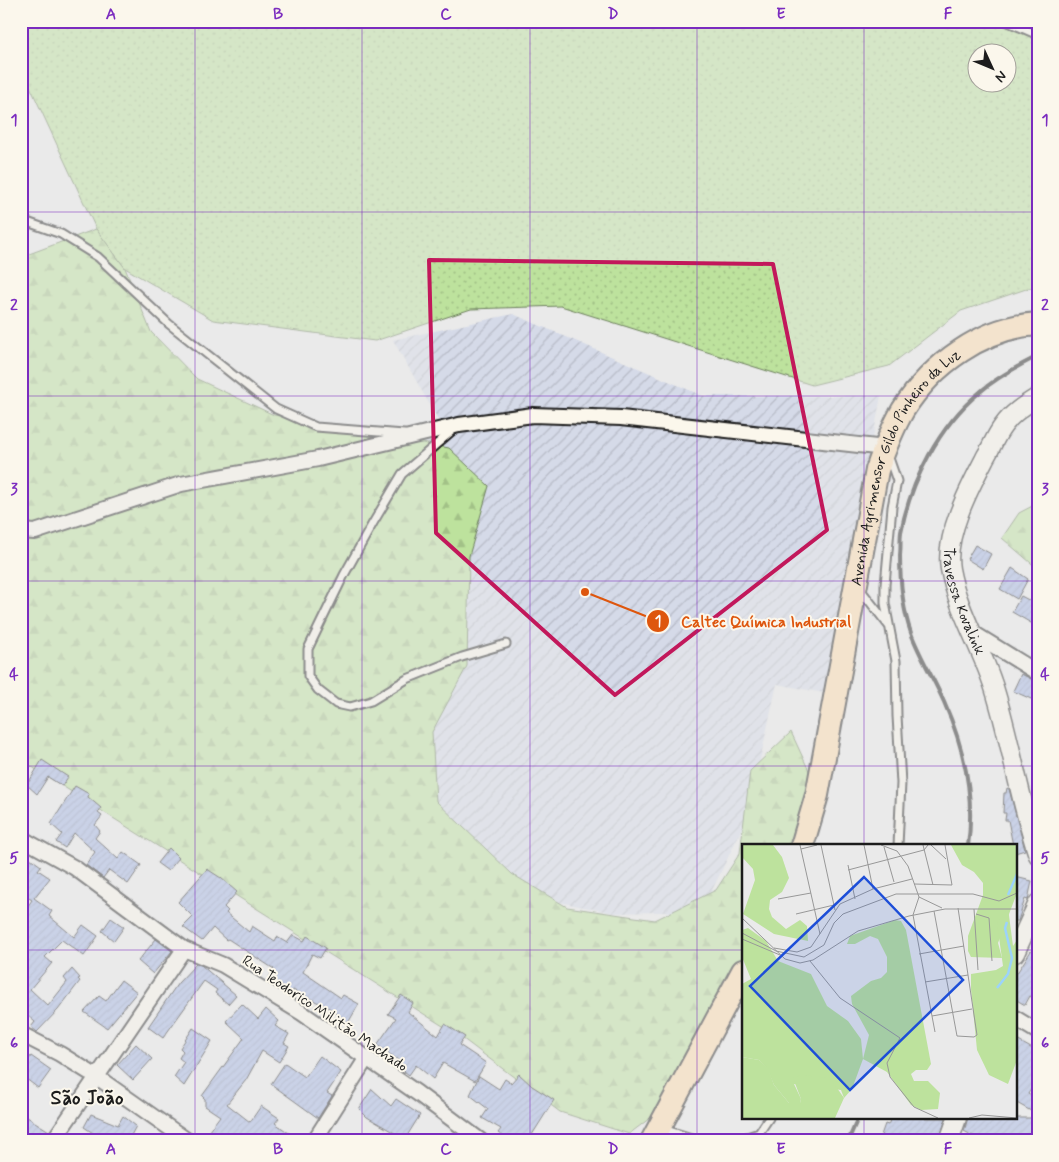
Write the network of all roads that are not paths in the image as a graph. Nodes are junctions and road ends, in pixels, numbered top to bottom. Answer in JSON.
{"nodes":[{"id":1,"x":1006,"y":21,"type":"edge"},
{"id":2,"x":1038,"y":34,"type":"edge"},
{"id":3,"x":21,"y":224,"type":"edge"},
{"id":4,"x":1038,"y":324,"type":"edge"},
{"id":5,"x":1038,"y":397,"type":"edge"},
{"id":6,"x":459,"y":425,"type":"junction"},
{"id":7,"x":417,"y":435,"type":"junction"},
{"id":8,"x":885,"y":448,"type":"junction"},
{"id":9,"x":21,"y":531,"type":"edge"},
{"id":10,"x":856,"y":583,"type":"junction"},
{"id":11,"x":892,"y":630,"type":"junction"},
{"id":12,"x":974,"y":633,"type":"junction"},
{"id":13,"x":506,"y":644,"type":"dead end"},
{"id":14,"x":1038,"y":672,"type":"edge"},
{"id":15,"x":1032,"y":834,"type":"edge"},
{"id":16,"x":21,"y":838,"type":"edge"},
{"id":17,"x":803,"y":844,"type":"edge"},
{"id":18,"x":898,"y":844,"type":"edge"},
{"id":19,"x":1038,"y":855,"type":"edge"},
{"id":20,"x":1038,"y":903,"type":"edge"},
{"id":21,"x":184,"y":949,"type":"junction"},
{"id":22,"x":1016,"y":951,"type":"edge"},
{"id":23,"x":742,"y":973,"type":"edge"},
{"id":24,"x":1016,"y":1019,"type":"edge"},
{"id":25,"x":1038,"y":1032,"type":"edge"},
{"id":26,"x":21,"y":1034,"type":"edge"},
{"id":27,"x":366,"y":1059,"type":"junction"},
{"id":28,"x":97,"y":1077,"type":"junction"},
{"id":29,"x":767,"y":1120,"type":"edge"},
{"id":30,"x":956,"y":1120,"type":"edge"},
{"id":31,"x":656,"y":1134,"type":"edge"},
{"id":32,"x":53,"y":1141,"type":"edge"},
{"id":33,"x":188,"y":1141,"type":"edge"},
{"id":34,"x":314,"y":1141,"type":"edge"},
{"id":35,"x":481,"y":1141,"type":"edge"},
{"id":36,"x":701,"y":1141,"type":"edge"},
{"id":37,"x":734,"y":1141,"type":"edge"},
{"id":38,"x":949,"y":1141,"type":"edge"}],
"edges":[{"from":1,"to":2,"type":"lane"},
{"from":3,"to":7,"type":"lane"},
{"from":4,"to":8,"type":"main road","name":"Avenida Agrimensor Gildo Pinheiro da Luz"},
{"from":5,"to":12,"type":"street","name":"Travessa Kovalink"},
{"from":6,"to":7,"type":"street"},
{"from":6,"to":8,"type":"street"},
{"from":6,"to":13,"type":"lane"},
{"from":7,"to":9,"type":"street"},
{"from":8,"to":10,"type":"main road","name":"Avenida Agrimensor Gildo Pinheiro da Luz"},
{"from":8,"to":11,"type":"lane"},
{"from":10,"to":11,"type":"lane"},
{"from":10,"to":17,"type":"main road","name":"Avenida Agrimensor Gildo Pinheiro da Luz"},
{"from":11,"to":18,"type":"lane"},
{"from":12,"to":14,"type":"street"},
{"from":12,"to":15,"type":"street","name":"Travessa Kovalink"},
{"from":15,"to":19,"type":"street","name":"Travessa Kovalink"},
{"from":16,"to":21,"type":"street","name":"Rua Teodorico Militão Machado"},
{"from":20,"to":22,"type":"street"},
{"from":21,"to":27,"type":"street","name":"Rua Teodorico Militão Machado"},
{"from":21,"to":28,"type":"street"},
{"from":23,"to":31,"type":"main road"},
{"from":24,"to":25,"type":"street"},
{"from":26,"to":28,"type":"street"},
{"from":27,"to":34,"type":"street"},
{"from":27,"to":35,"type":"street","name":"Rua Teodorico Militão Machado"},
{"from":28,"to":32,"type":"street"},
{"from":28,"to":33,"type":"street"},
{"from":29,"to":37,"type":"lane"},
{"from":30,"to":38,"type":"street"},
{"from":31,"to":36,"type":"lane"}]}
